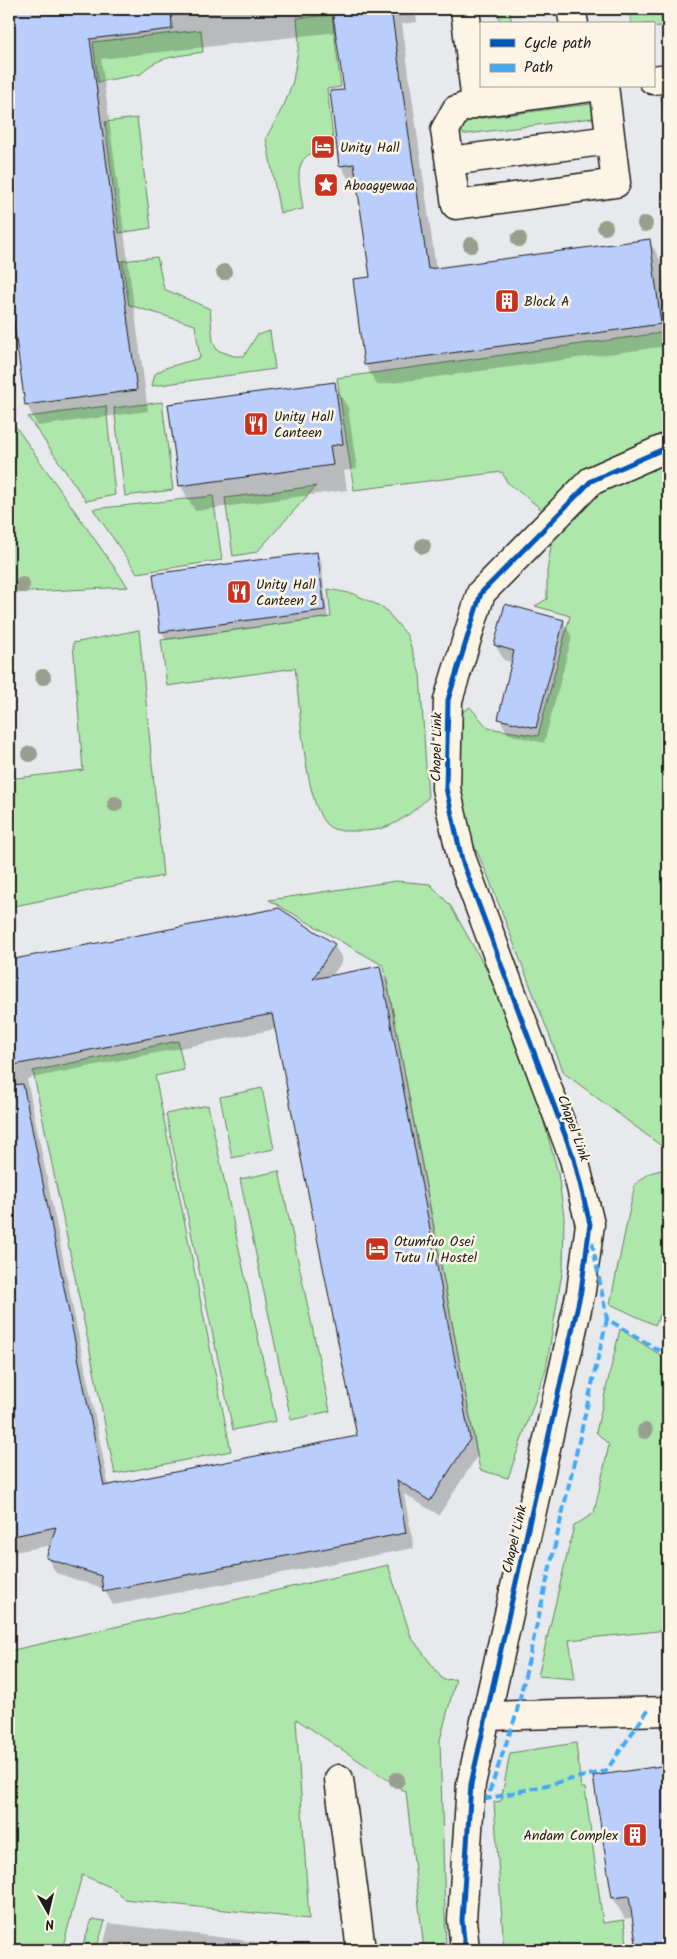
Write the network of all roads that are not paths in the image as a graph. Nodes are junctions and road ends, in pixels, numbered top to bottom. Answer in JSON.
{"nodes":[{"id":1,"x":465,"y":9,"type":"edge"},
{"id":2,"x":572,"y":9,"type":"edge"},
{"id":3,"x":574,"y":22,"type":"edge"},
{"id":4,"x":668,"y":78,"type":"edge"},
{"id":5,"x":654,"y":80,"type":"edge"},
{"id":6,"x":586,"y":88,"type":"edge"},
{"id":7,"x":593,"y":88,"type":"edge"},
{"id":8,"x":476,"y":103,"type":"junction"},
{"id":9,"x":610,"y":140,"type":"junction"},
{"id":10,"x":450,"y":161,"type":"junction"},
{"id":11,"x":668,"y":447,"type":"edge"},
{"id":12,"x":668,"y":1711,"type":"edge"},
{"id":13,"x":486,"y":1716,"type":"junction"},
{"id":14,"x":339,"y":1779,"type":"dead end"},
{"id":15,"x":361,"y":1950,"type":"edge"},
{"id":16,"x":465,"y":1950,"type":"edge"}],
"edges":[{"from":1,"to":8,"type":"street"},
{"from":2,"to":3,"type":"street"},
{"from":4,"to":5,"type":"street"},
{"from":6,"to":8,"type":"street"},
{"from":7,"to":9,"type":"street"},
{"from":8,"to":10,"type":"street"},
{"from":9,"to":10,"type":"street"},
{"from":9,"to":10,"type":"street"},
{"from":11,"to":13,"type":"street","name":"Chapel Link"},
{"from":12,"to":13,"type":"street"},
{"from":13,"to":16,"type":"street","name":"Chapel Link"},
{"from":14,"to":15,"type":"street"}]}
